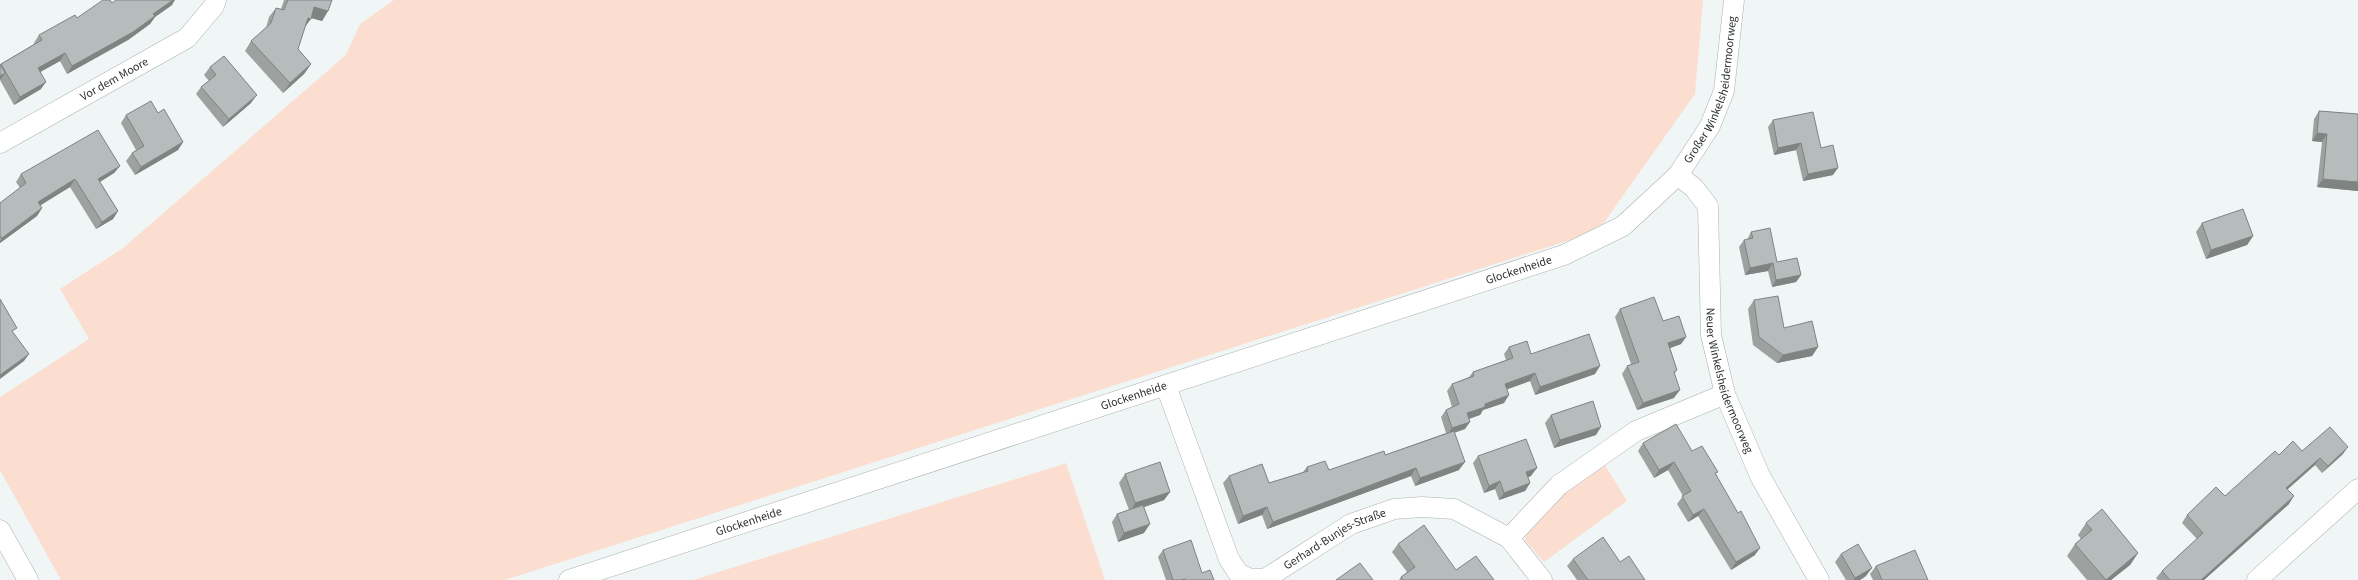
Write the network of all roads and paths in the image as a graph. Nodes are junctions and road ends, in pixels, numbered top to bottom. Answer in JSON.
{"nodes":[{"id":1,"x":216,"y":0,"type":"edge"},
{"id":2,"x":1734,"y":0,"type":"edge"},
{"id":3,"x":0,"y":144,"type":"edge"},
{"id":4,"x":1678,"y":175,"type":"junction"},
{"id":5,"x":1166,"y":386,"type":"junction"},
{"id":6,"x":1725,"y":394,"type":"junction"},
{"id":7,"x":2358,"y":489,"type":"edge"},
{"id":8,"x":0,"y":530,"type":"edge"},
{"id":9,"x":1509,"y":538,"type":"junction"},
{"id":10,"x":28,"y":580,"type":"edge"},
{"id":11,"x":569,"y":580,"type":"edge"},
{"id":12,"x":1542,"y":580,"type":"edge"},
{"id":13,"x":1819,"y":580,"type":"edge"},
{"id":14,"x":2258,"y":580,"type":"edge"}],
"edges":[{"from":1,"to":3,"type":"street","name":"Vor dem Moore"},
{"from":2,"to":4,"type":"street","name":"Großer Winkelsheidermoorweg"},
{"from":4,"to":5,"type":"street","name":"Glockenheide"},
{"from":4,"to":6,"type":"street","name":"Neuer Winkelsheidermoorweg"},
{"from":5,"to":9,"type":"street","name":"Gerhard-Bunjes-Straße"},
{"from":5,"to":11,"type":"street","name":"Glockenheide"},
{"from":6,"to":9,"type":"street"},
{"from":6,"to":13,"type":"street","name":"Neuer Winkelsheidermoorweg"},
{"from":7,"to":14,"type":"street"},
{"from":8,"to":10,"type":"street"},
{"from":9,"to":12,"type":"street","name":"Gerhard-Bunjes-Straße"}]}
